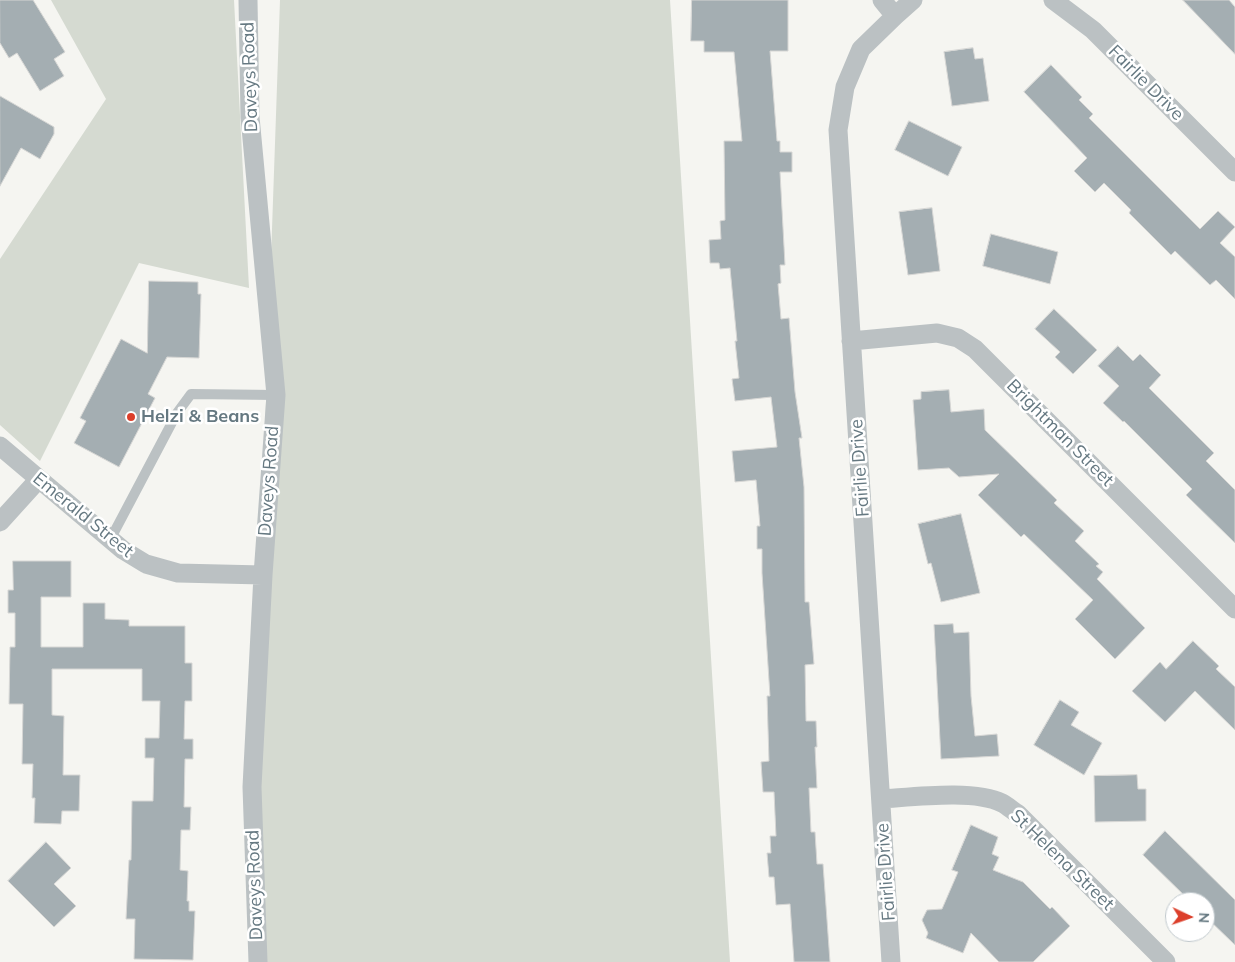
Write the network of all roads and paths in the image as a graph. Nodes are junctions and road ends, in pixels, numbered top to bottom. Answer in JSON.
{"nodes":[{"id":1,"x":248,"y":0,"type":"edge"},
{"id":2,"x":882,"y":0,"type":"edge"},
{"id":3,"x":913,"y":0,"type":"edge"},
{"id":4,"x":1053,"y":0,"type":"edge"},
{"id":5,"x":895,"y":16,"type":"junction"},
{"id":6,"x":1235,"y":172,"type":"edge"},
{"id":7,"x":851,"y":341,"type":"junction"},
{"id":8,"x":276,"y":395,"type":"junction"},
{"id":9,"x":0,"y":446,"type":"edge"},
{"id":10,"x":38,"y":480,"type":"junction"},
{"id":11,"x":0,"y":522,"type":"edge"},
{"id":12,"x":110,"y":540,"type":"junction"},
{"id":13,"x":262,"y":575,"type":"junction"},
{"id":14,"x":1235,"y":609,"type":"edge"},
{"id":15,"x":881,"y":799,"type":"junction"},
{"id":16,"x":258,"y":962,"type":"edge"},
{"id":17,"x":892,"y":962,"type":"edge"},
{"id":18,"x":1166,"y":962,"type":"edge"}],
"edges":[{"from":1,"to":8,"type":"street","name":"Daveys Road"},
{"from":2,"to":5,"type":"street"},
{"from":3,"to":5,"type":"street","name":"Fairlie Drive"},
{"from":4,"to":6,"type":"street","name":"Fairlie Drive"},
{"from":5,"to":7,"type":"street","name":"Fairlie Drive"},
{"from":7,"to":14,"type":"street","name":"Brightman Street"},
{"from":7,"to":15,"type":"street","name":"Fairlie Drive"},
{"from":8,"to":12,"type":"lane"},
{"from":8,"to":13,"type":"street","name":"Daveys Road"},
{"from":9,"to":10,"type":"street","name":"Emerald Street"},
{"from":10,"to":11,"type":"street"},
{"from":10,"to":12,"type":"street","name":"Emerald Street"},
{"from":12,"to":13,"type":"street","name":"Emerald Street"},
{"from":13,"to":16,"type":"street","name":"Daveys Road"},
{"from":15,"to":17,"type":"street","name":"Fairlie Drive"},
{"from":15,"to":18,"type":"street","name":"St Helena Street"}]}
